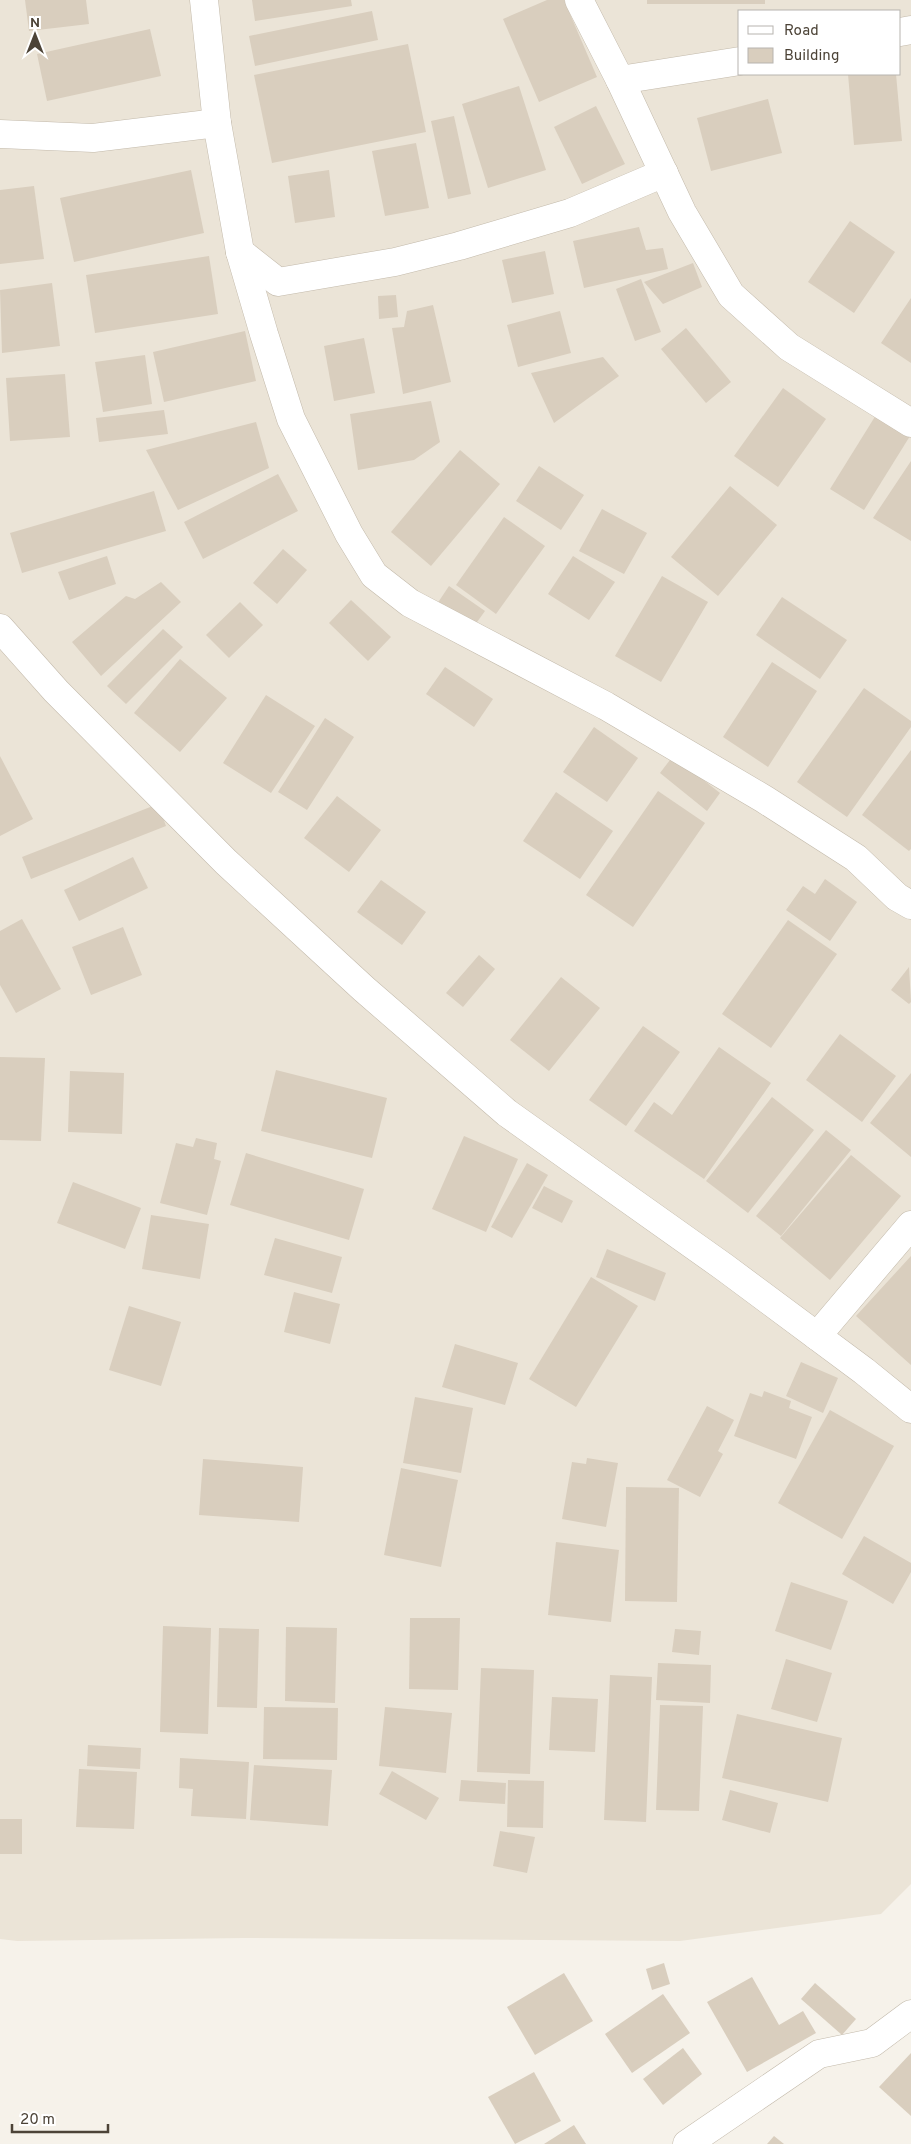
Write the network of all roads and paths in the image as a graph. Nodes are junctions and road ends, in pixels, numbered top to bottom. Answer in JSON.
{"nodes":[{"id":1,"x":204,"y":0,"type":"edge"},
{"id":2,"x":579,"y":0,"type":"edge"},
{"id":3,"x":738,"y":61,"type":"edge"},
{"id":4,"x":620,"y":80,"type":"junction"},
{"id":5,"x":217,"y":122,"type":"junction"},
{"id":6,"x":0,"y":134,"type":"edge"},
{"id":7,"x":664,"y":173,"type":"junction"},
{"id":8,"x":240,"y":252,"type":"junction"},
{"id":9,"x":278,"y":282,"type":"junction"},
{"id":10,"x":264,"y":334,"type":"junction"},
{"id":11,"x":911,"y":423,"type":"edge"},
{"id":12,"x":0,"y":628,"type":"edge"},
{"id":13,"x":911,"y":905,"type":"edge"},
{"id":14,"x":911,"y":1225,"type":"edge"},
{"id":15,"x":817,"y":1336,"type":"junction"},
{"id":16,"x":911,"y":1409,"type":"edge"},
{"id":17,"x":911,"y":2014,"type":"edge"},
{"id":18,"x":687,"y":2144,"type":"edge"}],
"edges":[{"from":1,"to":5,"type":"street"},
{"from":2,"to":4,"type":"street"},
{"from":3,"to":4,"type":"street"},
{"from":4,"to":7,"type":"street"},
{"from":5,"to":6,"type":"street"},
{"from":5,"to":8,"type":"street"},
{"from":7,"to":9,"type":"street"},
{"from":7,"to":11,"type":"street"},
{"from":8,"to":9,"type":"street"},
{"from":8,"to":10,"type":"street"},
{"from":9,"to":10,"type":"street"},
{"from":10,"to":13,"type":"street"},
{"from":12,"to":15,"type":"street"},
{"from":14,"to":15,"type":"street"},
{"from":15,"to":16,"type":"street"},
{"from":17,"to":18,"type":"street"}]}
